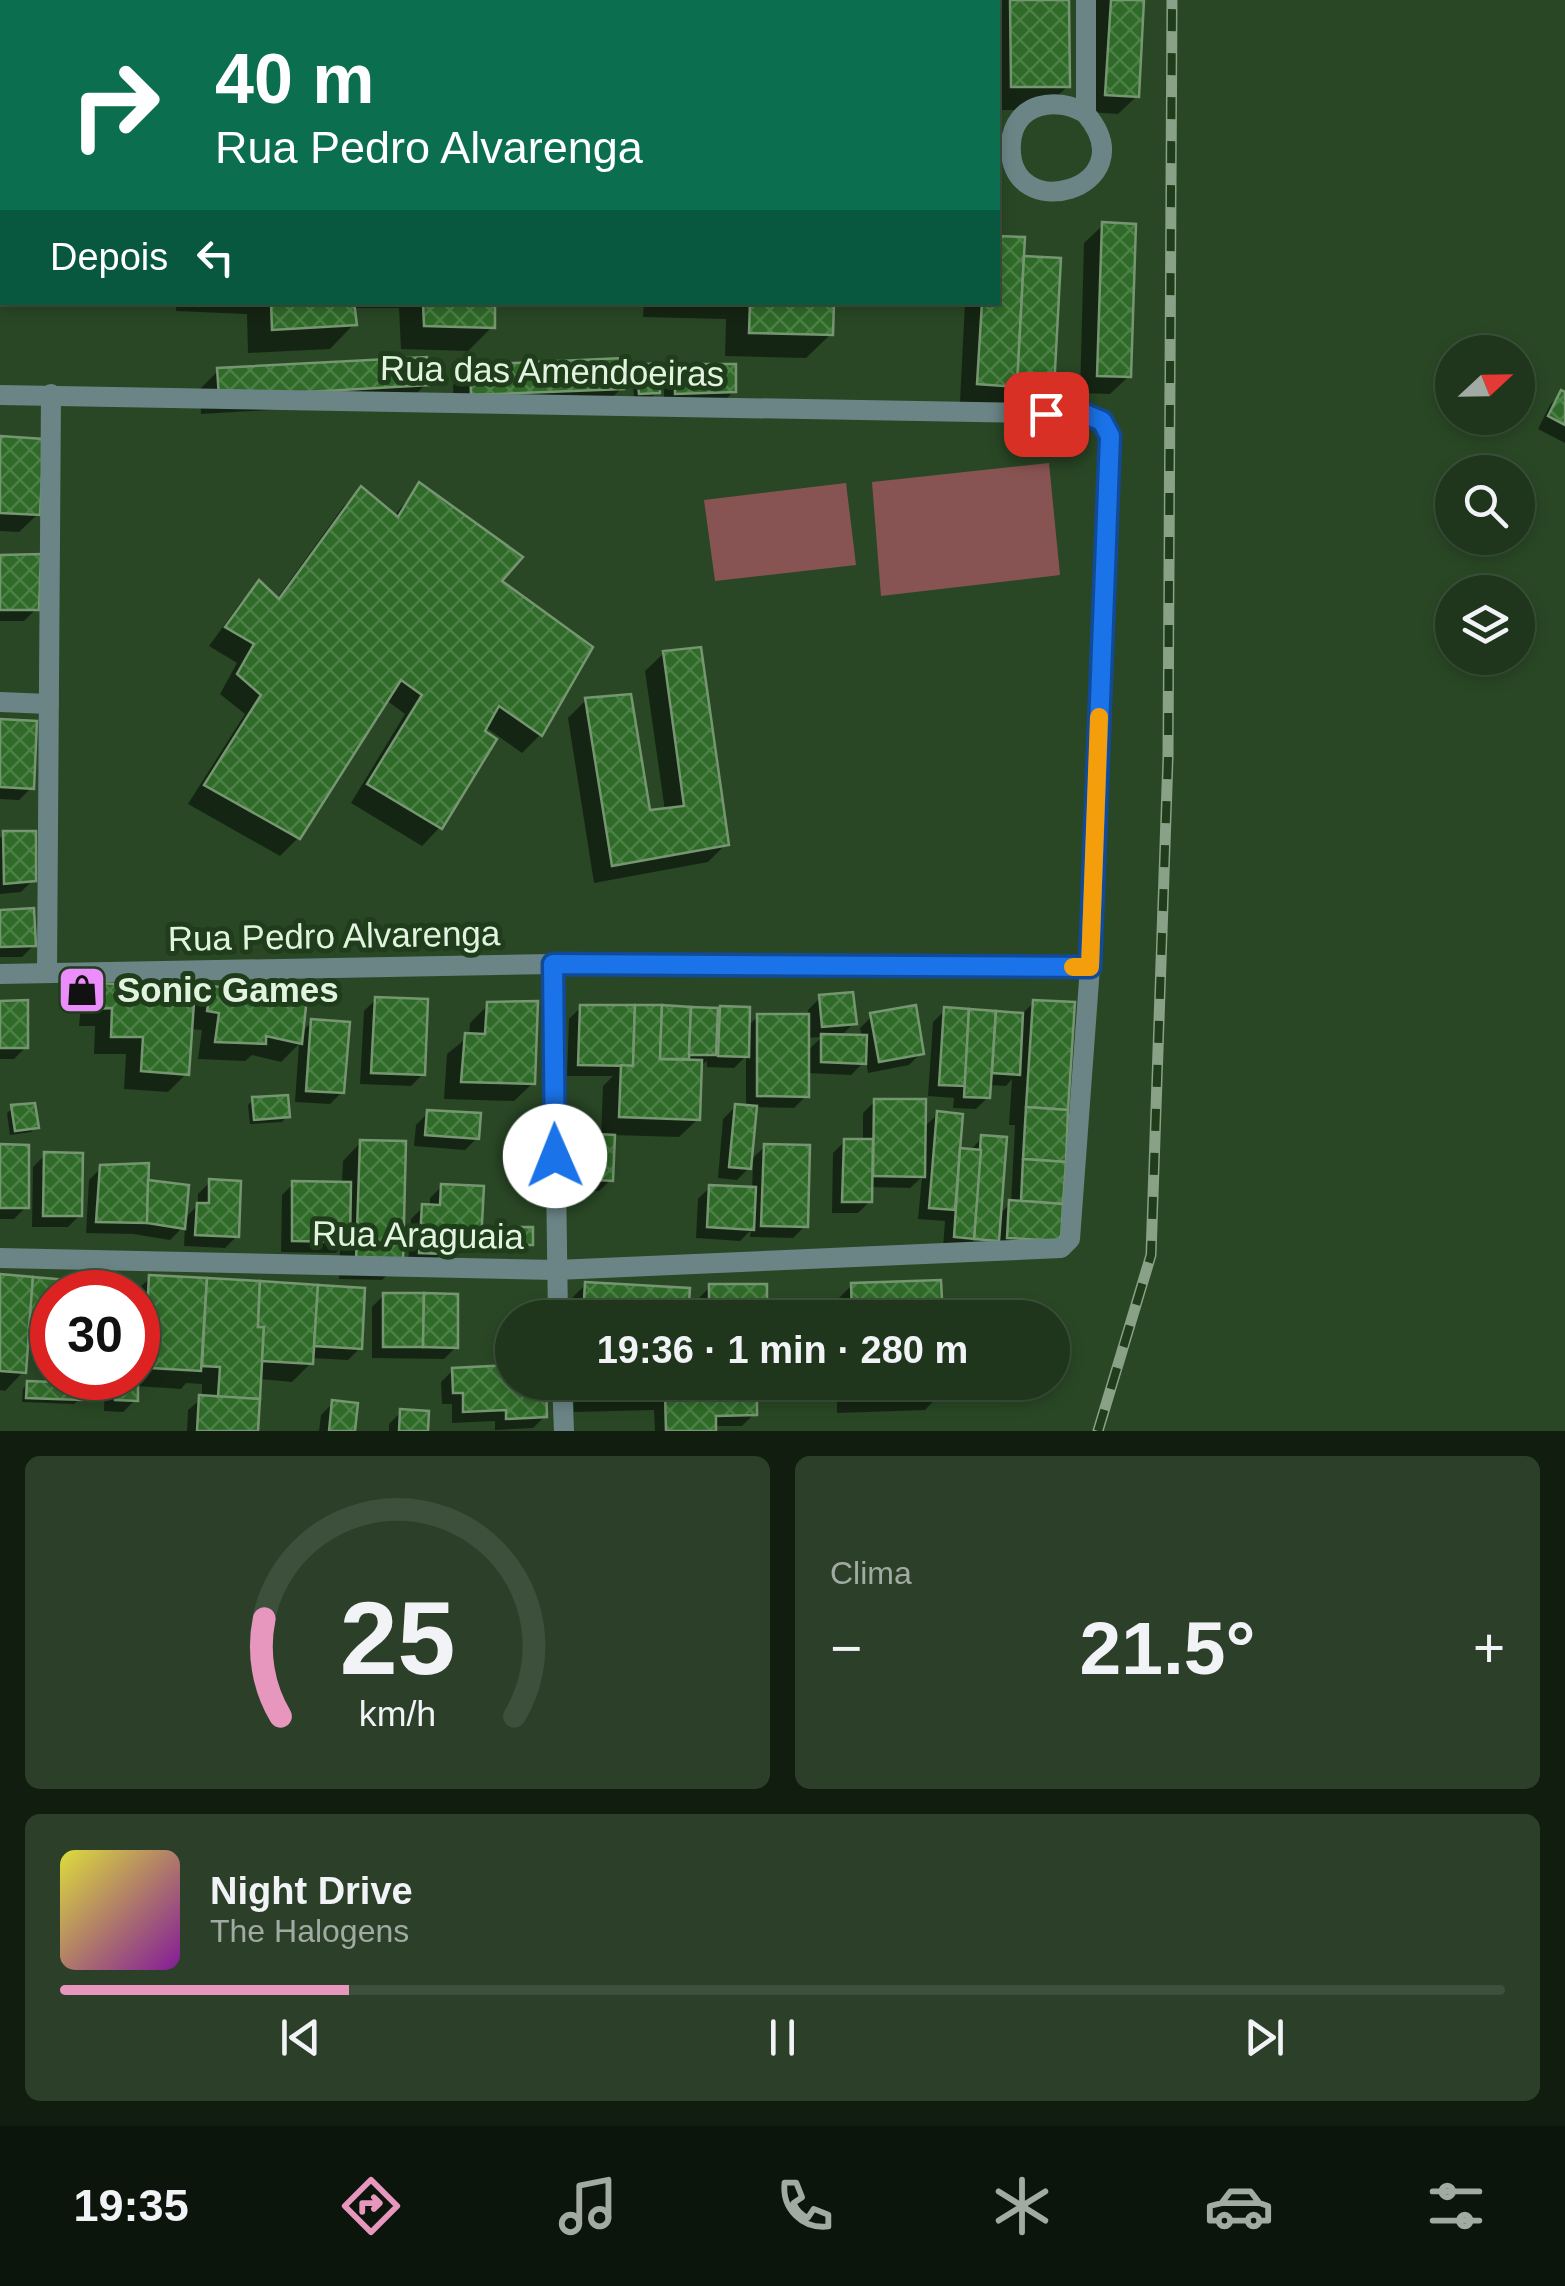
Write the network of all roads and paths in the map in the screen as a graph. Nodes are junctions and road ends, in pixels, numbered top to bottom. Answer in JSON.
{"nodes":[{"id":1,"x":1086,"y":0,"type":"edge"},
{"id":2,"x":1086,"y":114,"type":"junction"},
{"id":3,"x":1005,"y":134,"type":"edge"},
{"id":4,"x":1005,"y":161,"type":"edge"},
{"id":5,"x":0,"y":394,"type":"edge"},
{"id":6,"x":51,"y":394,"type":"junction"},
{"id":7,"x":0,"y":702,"type":"edge"},
{"id":8,"x":49,"y":704,"type":"junction"},
{"id":9,"x":553,"y":964,"type":"junction"},
{"id":10,"x":1090,"y":967,"type":"junction"},
{"id":11,"x":47,"y":973,"type":"junction"},
{"id":12,"x":0,"y":974,"type":"edge"},
{"id":13,"x":0,"y":1258,"type":"edge"},
{"id":14,"x":556,"y":1270,"type":"junction"},
{"id":15,"x":557,"y":1300,"type":"edge"},
{"id":16,"x":563,"y":1400,"type":"edge"},
{"id":17,"x":564,"y":1431,"type":"edge"}],
"edges":[{"from":1,"to":2,"type":"street"},
{"from":2,"to":3,"type":"street"},
{"from":2,"to":4,"type":"street"},
{"from":3,"to":4,"type":"street"},
{"from":5,"to":6,"type":"street","name":"Rua das Amendoeiras"},
{"from":6,"to":8,"type":"street"},
{"from":6,"to":10,"type":"street","name":"Rua das Amendoeiras"},
{"from":7,"to":8,"type":"street"},
{"from":8,"to":11,"type":"street"},
{"from":9,"to":10,"type":"street","name":"Rua Pedro Alvarenga"},
{"from":9,"to":11,"type":"street","name":"Rua Pedro Alvarenga"},
{"from":9,"to":14,"type":"street"},
{"from":10,"to":14,"type":"street","name":"Rua Araguaia"},
{"from":11,"to":12,"type":"street","name":"Rua Pedro Alvarenga"},
{"from":13,"to":14,"type":"street","name":"Rua Araguaia"},
{"from":14,"to":15,"type":"street"},
{"from":16,"to":17,"type":"street"}]}
